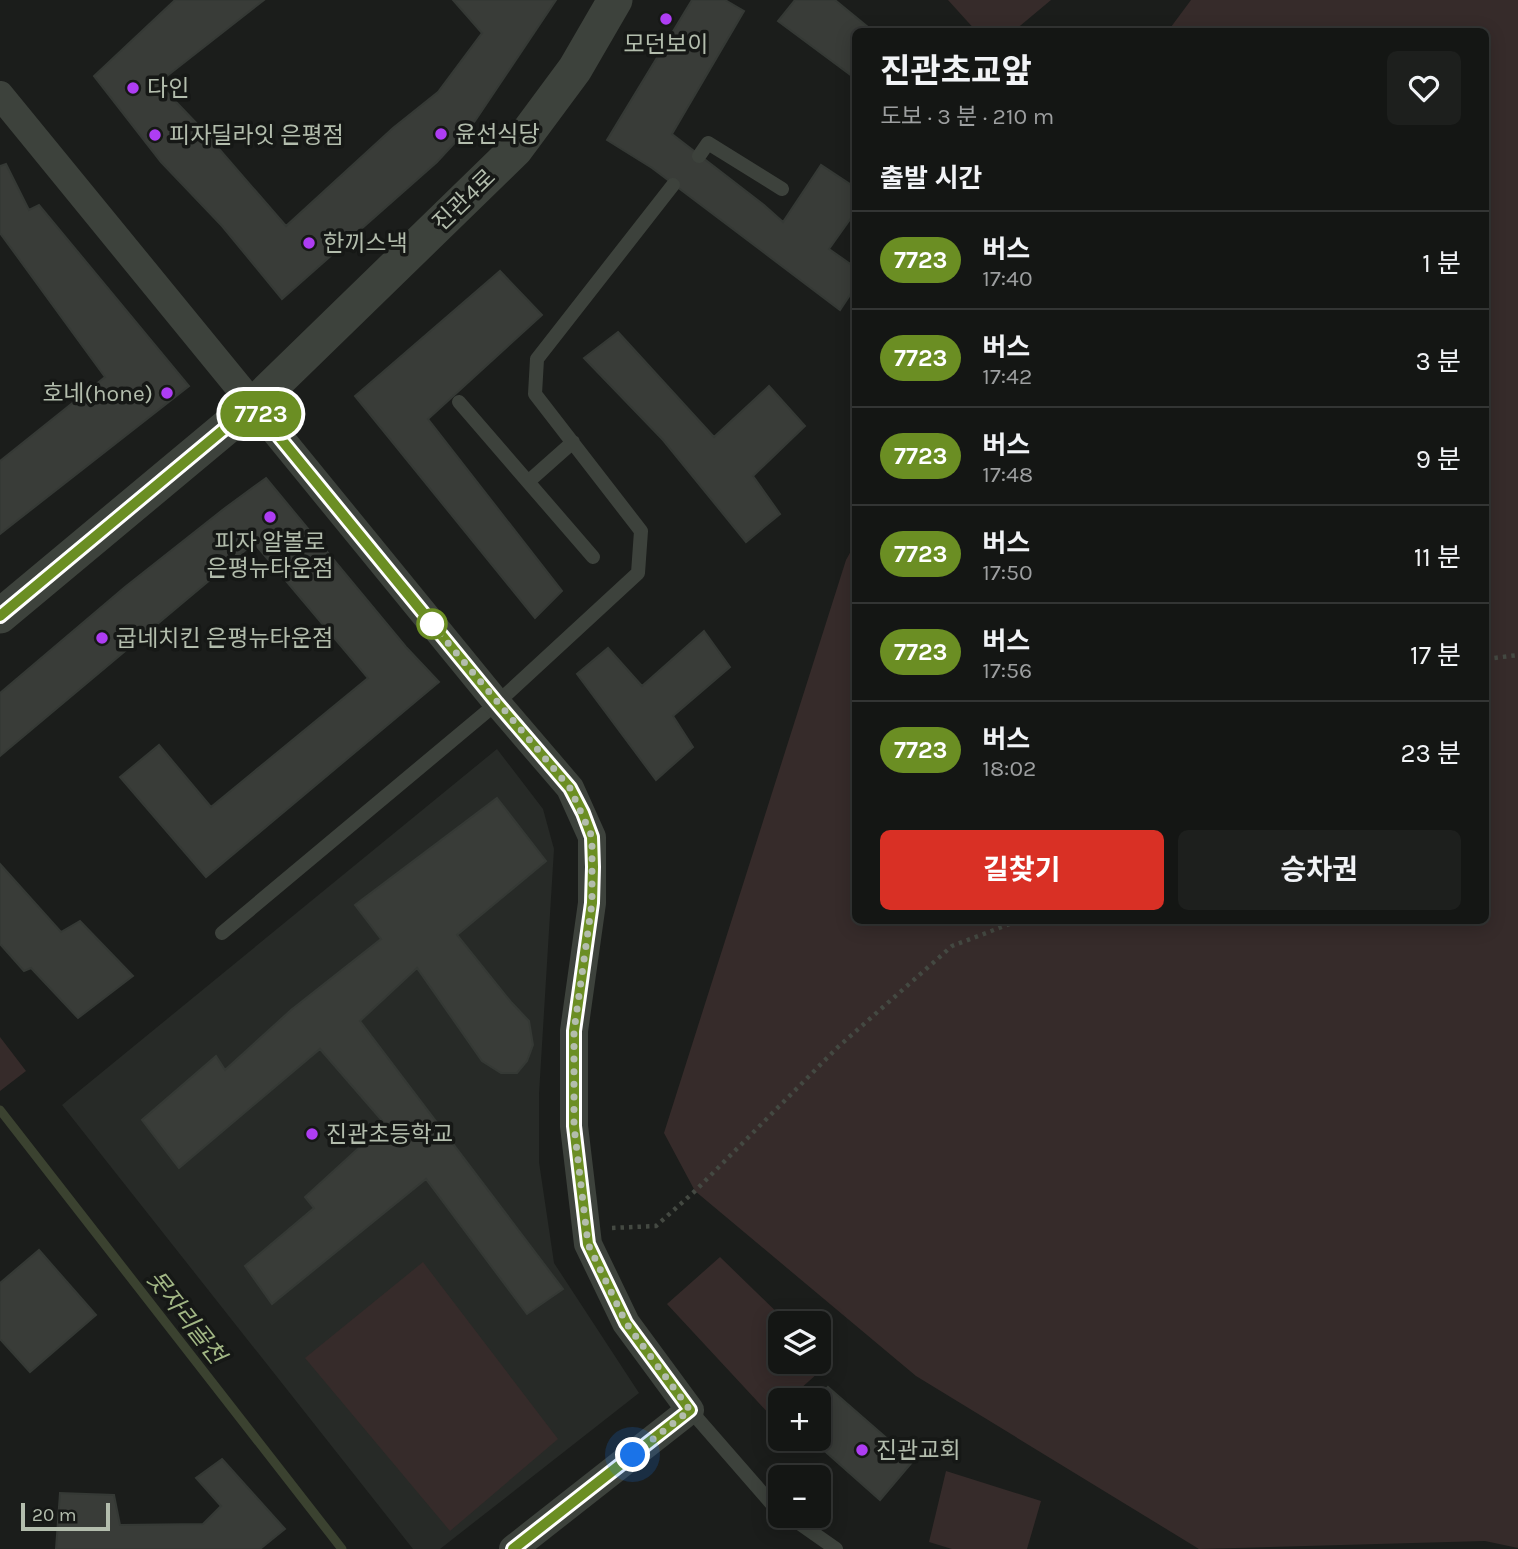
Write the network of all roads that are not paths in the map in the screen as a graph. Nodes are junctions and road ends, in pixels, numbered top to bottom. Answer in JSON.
{"nodes":[{"id":1,"x":615,"y":0,"type":"edge"},
{"id":2,"x":4,"y":107,"type":"edge"},
{"id":3,"x":699,"y":156,"type":"dead end"},
{"id":4,"x":673,"y":185,"type":"dead end"},
{"id":5,"x":782,"y":189,"type":"dead end"},
{"id":6,"x":459,"y":402,"type":"dead end"},
{"id":7,"x":253,"y":405,"type":"junction"},
{"id":8,"x":573,"y":442,"type":"junction"},
{"id":9,"x":529,"y":481,"type":"junction"},
{"id":10,"x":593,"y":557,"type":"dead end"},
{"id":11,"x":0,"y":617,"type":"edge"},
{"id":12,"x":497,"y":703,"type":"junction"},
{"id":13,"x":222,"y":933,"type":"dead end"},
{"id":14,"x":690,"y":1410,"type":"junction"},
{"id":15,"x":768,"y":1500,"type":"edge"},
{"id":16,"x":806,"y":1528,"type":"edge"},
{"id":17,"x":513,"y":1549,"type":"edge"},
{"id":18,"x":836,"y":1549,"type":"edge"}],
"edges":[{"from":1,"to":7,"type":"street","name":"진관4로"},
{"from":2,"to":7,"type":"street"},
{"from":3,"to":5,"type":"lane"},
{"from":4,"to":8,"type":"lane"},
{"from":6,"to":9,"type":"lane"},
{"from":7,"to":11,"type":"street","name":"진관4로"},
{"from":7,"to":12,"type":"street"},
{"from":8,"to":9,"type":"lane"},
{"from":8,"to":12,"type":"lane"},
{"from":9,"to":10,"type":"lane"},
{"from":12,"to":13,"type":"lane"},
{"from":12,"to":14,"type":"street"},
{"from":14,"to":15,"type":"lane"},
{"from":14,"to":17,"type":"street"},
{"from":16,"to":18,"type":"lane"}]}
